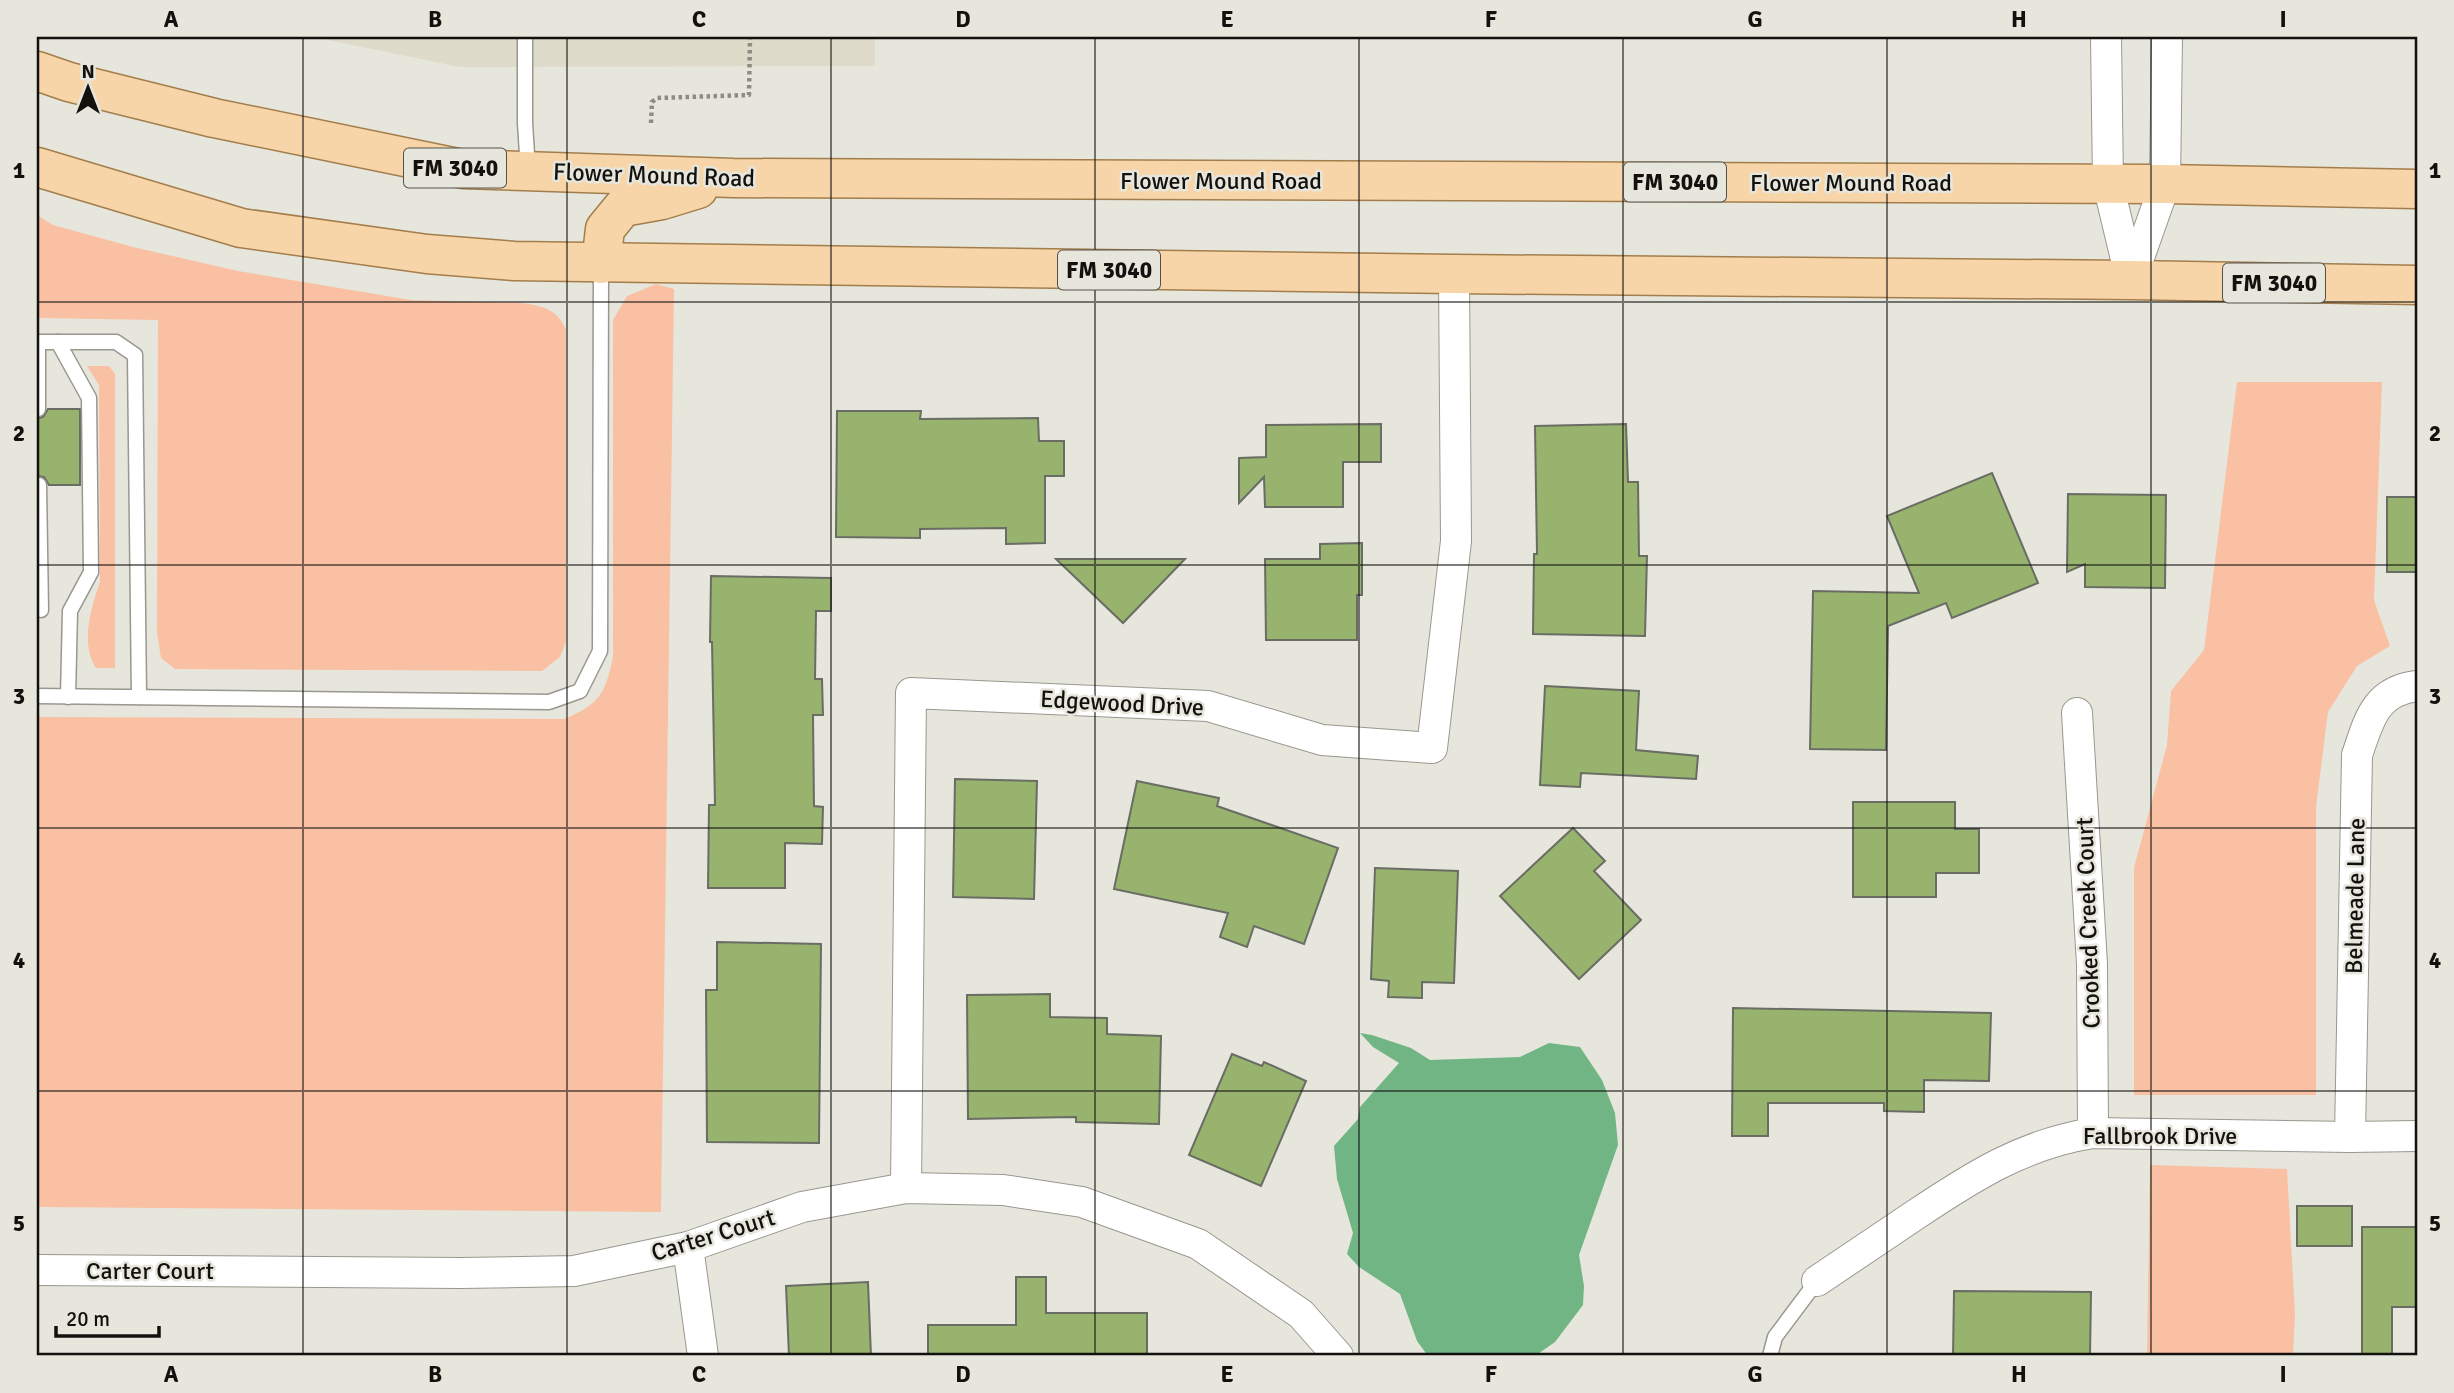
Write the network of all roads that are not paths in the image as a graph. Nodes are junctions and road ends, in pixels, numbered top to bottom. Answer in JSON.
{"nodes":[{"id":1,"x":525,"y":37,"type":"edge"},
{"id":2,"x":2106,"y":37,"type":"edge"},
{"id":3,"x":2167,"y":37,"type":"edge"},
{"id":4,"x":37,"y":71,"type":"edge"},
{"id":5,"x":37,"y":167,"type":"edge"},
{"id":6,"x":528,"y":171,"type":"junction"},
{"id":7,"x":733,"y":178,"type":"junction"},
{"id":8,"x":2108,"y":184,"type":"junction"},
{"id":9,"x":2165,"y":184,"type":"junction"},
{"id":10,"x":2417,"y":189,"type":"edge"},
{"id":11,"x":601,"y":264,"type":"junction"},
{"id":12,"x":1454,"y":274,"type":"junction"},
{"id":13,"x":2131,"y":280,"type":"junction"},
{"id":14,"x":2417,"y":285,"type":"edge"},
{"id":15,"x":37,"y":342,"type":"edge"},
{"id":16,"x":58,"y":342,"type":"junction"},
{"id":17,"x":38,"y":409,"type":"edge"},
{"id":18,"x":39,"y":485,"type":"dead end"},
{"id":19,"x":41,"y":610,"type":"dead end"},
{"id":20,"x":2417,"y":686,"type":"edge"},
{"id":21,"x":37,"y":696,"type":"edge"},
{"id":22,"x":68,"y":696,"type":"junction"},
{"id":23,"x":139,"y":697,"type":"junction"},
{"id":24,"x":2077,"y":713,"type":"dead end"},
{"id":25,"x":2093,"y":1133,"type":"junction"},
{"id":26,"x":2417,"y":1136,"type":"edge"},
{"id":27,"x":2350,"y":1138,"type":"junction"},
{"id":28,"x":906,"y":1188,"type":"junction"},
{"id":29,"x":688,"y":1247,"type":"junction"},
{"id":30,"x":37,"y":1270,"type":"edge"},
{"id":31,"x":1817,"y":1281,"type":"joint"},
{"id":32,"x":703,"y":1356,"type":"edge"},
{"id":33,"x":1338,"y":1356,"type":"edge"},
{"id":34,"x":1770,"y":1356,"type":"edge"}],
"edges":[{"from":1,"to":6,"type":"lane"},
{"from":2,"to":8,"type":"street"},
{"from":3,"to":9,"type":"street"},
{"from":4,"to":6,"type":"main road","name":"Flower Mound Road","number":"FM 3040"},
{"from":5,"to":11,"type":"main road","number":"FM 3040"},
{"from":6,"to":7,"type":"main road","name":"Flower Mound Road","number":"FM 3040"},
{"from":7,"to":8,"type":"main road","name":"Flower Mound Road","number":"FM 3040"},
{"from":7,"to":11,"type":"main road"},
{"from":8,"to":9,"type":"main road","name":"Flower Mound Road","number":"FM 3040"},
{"from":8,"to":13,"type":"street"},
{"from":9,"to":10,"type":"main road","name":"Flower Mound Road","number":"FM 3040"},
{"from":9,"to":13,"type":"street"},
{"from":11,"to":12,"type":"main road","number":"FM 3040"},
{"from":11,"to":23,"type":"lane"},
{"from":12,"to":13,"type":"main road","number":"FM 3040"},
{"from":12,"to":28,"type":"street","name":"Edgewood Drive"},
{"from":13,"to":14,"type":"main road","number":"FM 3040"},
{"from":15,"to":16,"type":"lane"},
{"from":15,"to":17,"type":"lane"},
{"from":16,"to":22,"type":"lane"},
{"from":16,"to":23,"type":"lane"},
{"from":18,"to":19,"type":"lane"},
{"from":20,"to":27,"type":"street","name":"Belmeade Lane"},
{"from":21,"to":22,"type":"lane"},
{"from":22,"to":23,"type":"lane"},
{"from":24,"to":25,"type":"street","name":"Crooked Creek Court"},
{"from":25,"to":27,"type":"street","name":"Fallbrook Drive"},
{"from":25,"to":31,"type":"street","name":"Fallbrook Drive"},
{"from":26,"to":27,"type":"street","name":"Fallbrook Drive"},
{"from":28,"to":29,"type":"street","name":"Carter Court"},
{"from":28,"to":33,"type":"street","name":"Carter Court"},
{"from":29,"to":30,"type":"street","name":"Carter Court"},
{"from":29,"to":32,"type":"street"},
{"from":31,"to":34,"type":"lane"}]}
